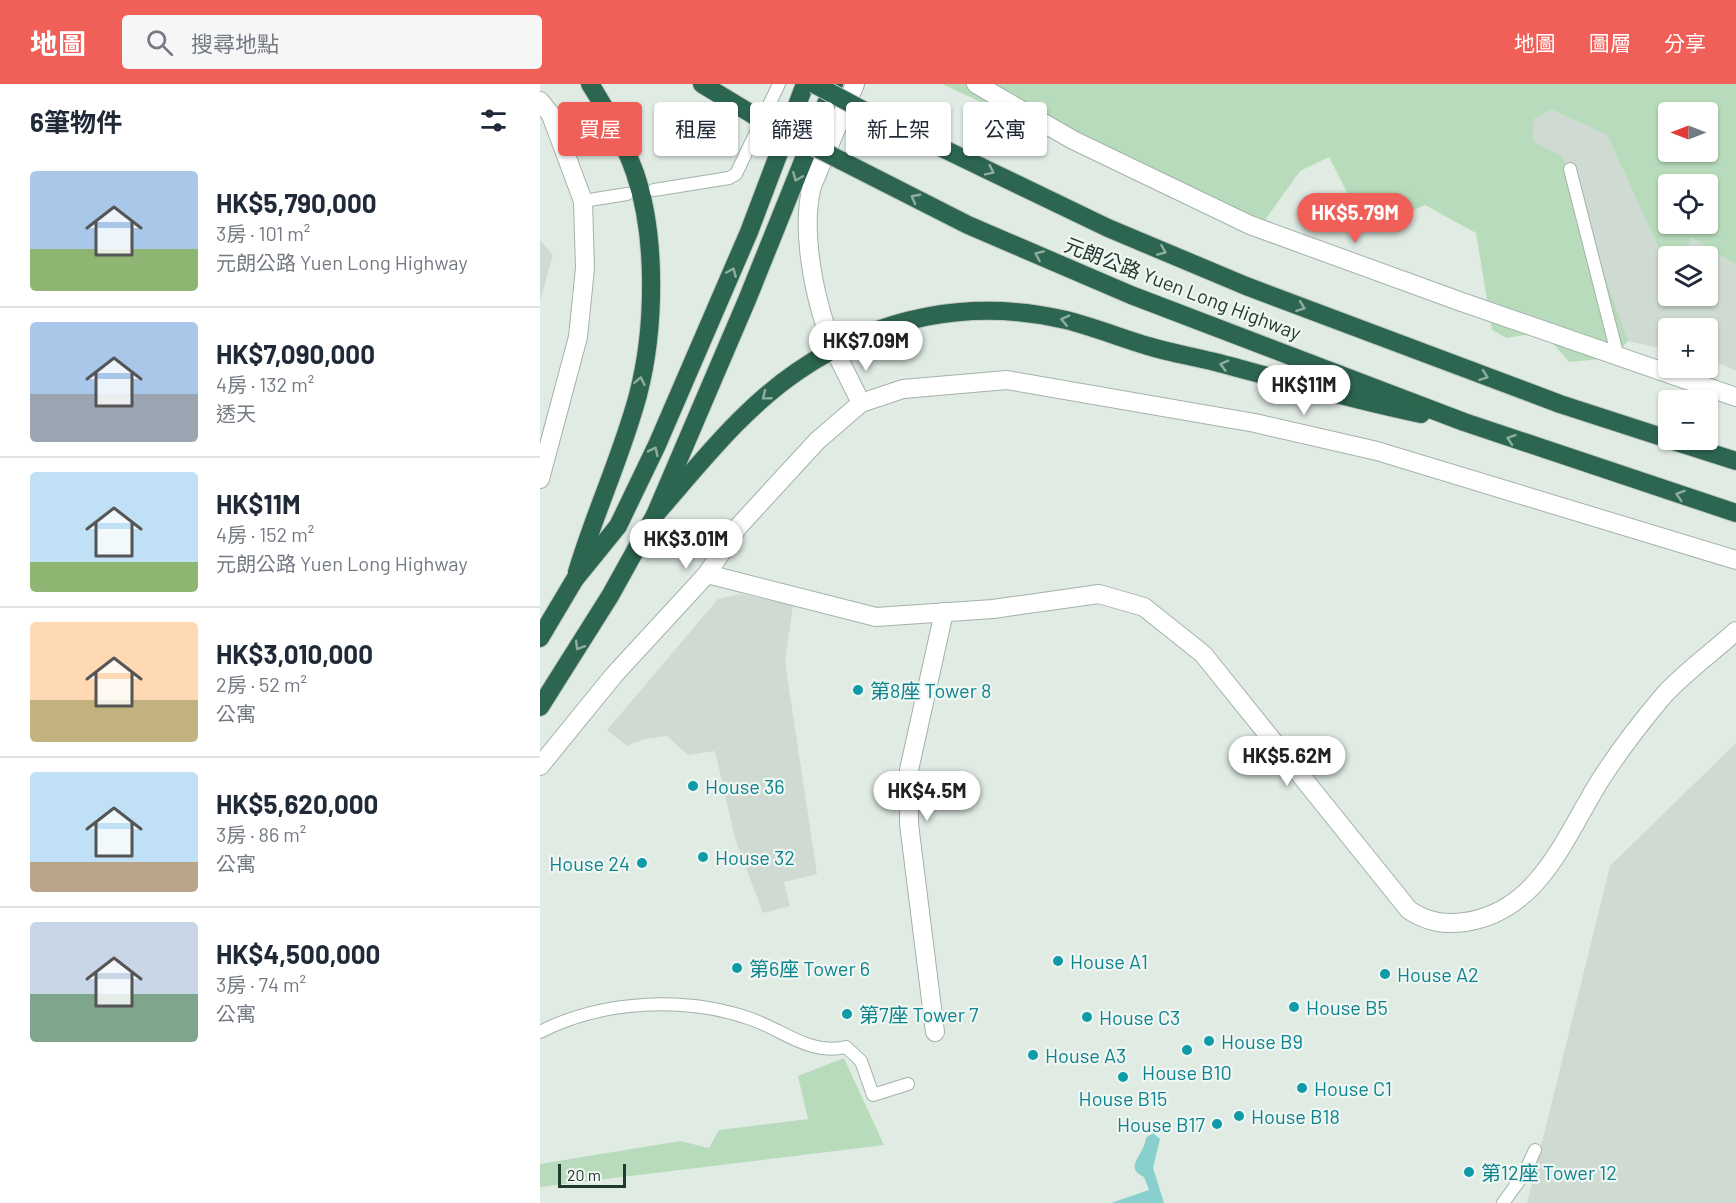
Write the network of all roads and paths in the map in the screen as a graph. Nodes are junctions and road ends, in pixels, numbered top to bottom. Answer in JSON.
{"nodes":[{"id":1,"x":590,"y":84,"type":"edge"},
{"id":2,"x":702,"y":84,"type":"edge"},
{"id":3,"x":779,"y":84,"type":"edge"},
{"id":4,"x":805,"y":84,"type":"edge"},
{"id":5,"x":814,"y":84,"type":"edge"},
{"id":6,"x":834,"y":84,"type":"edge"},
{"id":7,"x":855,"y":84,"type":"edge"},
{"id":8,"x":976,"y":84,"type":"edge"},
{"id":9,"x":540,"y":101,"type":"edge"},
{"id":10,"x":1570,"y":169,"type":"dead end"},
{"id":11,"x":654,"y":190,"type":"dead end"},
{"id":12,"x":627,"y":194,"type":"dead end"},
{"id":13,"x":583,"y":201,"type":"junction"},
{"id":14,"x":827,"y":331,"type":"dead end"},
{"id":15,"x":838,"y":357,"type":"dead end"},
{"id":16,"x":1618,"y":357,"type":"junction"},
{"id":17,"x":1736,"y":397,"type":"edge"},
{"id":18,"x":861,"y":403,"type":"junction"},
{"id":19,"x":1464,"y":422,"type":"junction"},
{"id":20,"x":1658,"y":435,"type":"edge"},
{"id":21,"x":1702,"y":450,"type":"edge"},
{"id":22,"x":1736,"y":461,"type":"edge"},
{"id":23,"x":540,"y":479,"type":"edge"},
{"id":24,"x":1736,"y":513,"type":"edge"},
{"id":25,"x":655,"y":515,"type":"junction"},
{"id":26,"x":1736,"y":560,"type":"edge"},
{"id":27,"x":707,"y":574,"type":"junction"},
{"id":28,"x":575,"y":579,"type":"junction"},
{"id":29,"x":944,"y":612,"type":"junction"},
{"id":30,"x":1736,"y":631,"type":"edge"},
{"id":31,"x":540,"y":638,"type":"edge"},
{"id":32,"x":540,"y":707,"type":"edge"},
{"id":33,"x":540,"y":766,"type":"edge"},
{"id":34,"x":540,"y":1032,"type":"edge"},
{"id":35,"x":935,"y":1032,"type":"dead end"},
{"id":36,"x":908,"y":1084,"type":"dead end"},
{"id":37,"x":1535,"y":1150,"type":"dead end"},
{"id":38,"x":1503,"y":1203,"type":"edge"}],
"edges":[{"from":28,"to":1,"type":"highway","one_way":true},
{"from":19,"to":2,"type":"highway","name":"元朗公路 Yuen Long Highway","one_way":true,"bridge":true},
{"from":3,"to":11,"type":"lane"},
{"from":28,"to":4,"type":"highway","one_way":true},
{"from":5,"to":20,"type":"highway","name":"元朗公路 Yuen Long Highway","one_way":true,"bridge":true},
{"from":6,"to":25,"type":"highway","one_way":true},
{"from":7,"to":14,"type":"street"},
{"from":8,"to":16,"type":"street"},
{"from":9,"to":13,"type":"street"},
{"from":10,"to":16,"type":"lane"},
{"from":12,"to":13,"type":"lane"},
{"from":13,"to":23,"type":"street"},
{"from":15,"to":18,"type":"street"},
{"from":16,"to":17,"type":"street"},
{"from":18,"to":26,"type":"street"},
{"from":18,"to":27,"type":"street"},
{"from":24,"to":19,"type":"highway","name":"元朗公路 Yuen Long Highway","one_way":true},
{"from":19,"to":25,"type":"highway","one_way":true},
{"from":21,"to":22,"type":"highway","name":"元朗公路 Yuen Long Highway"},
{"from":25,"to":32,"type":"highway","one_way":true},
{"from":27,"to":29,"type":"street"},
{"from":27,"to":33,"type":"street"},
{"from":28,"to":31,"type":"highway"},
{"from":29,"to":30,"type":"street"},
{"from":29,"to":35,"type":"street"},
{"from":34,"to":36,"type":"lane"},
{"from":37,"to":38,"type":"lane"}]}
